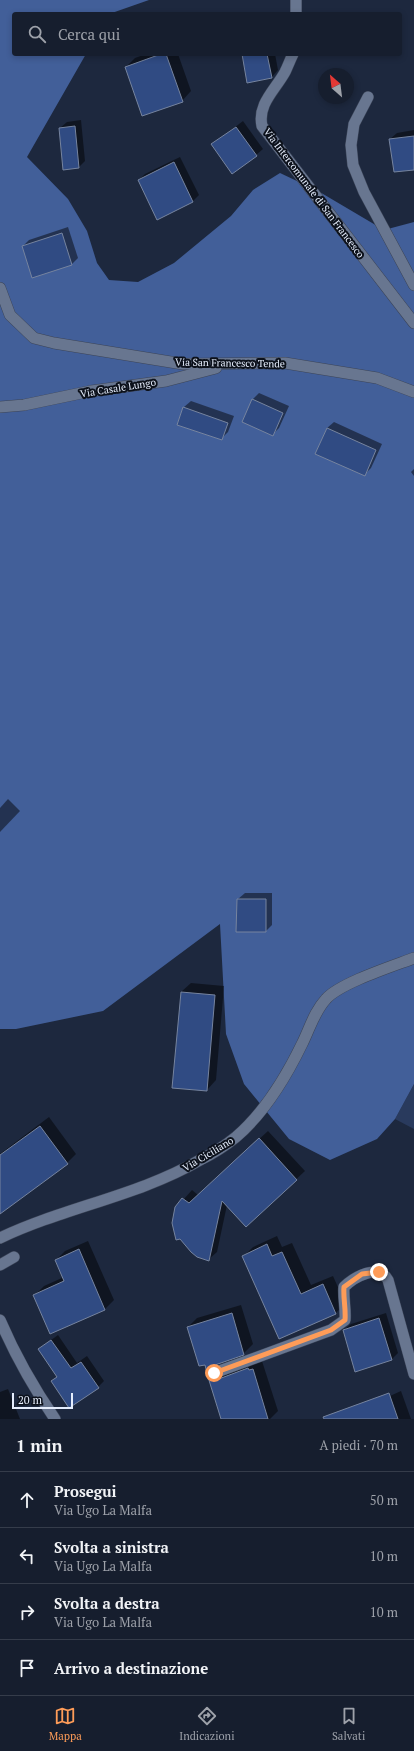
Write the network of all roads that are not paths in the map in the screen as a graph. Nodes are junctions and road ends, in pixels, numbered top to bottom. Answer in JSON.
{"nodes":[{"id":1,"x":296,"y":0,"type":"edge"},
{"id":2,"x":296,"y":12,"type":"edge"},
{"id":3,"x":291,"y":56,"type":"edge"},
{"id":4,"x":368,"y":96,"type":"dead end"},
{"id":5,"x":414,"y":285,"type":"edge"},
{"id":6,"x":0,"y":288,"type":"edge"},
{"id":7,"x":414,"y":323,"type":"edge"},
{"id":8,"x":234,"y":363,"type":"junction"},
{"id":9,"x":414,"y":392,"type":"edge"},
{"id":10,"x":0,"y":407,"type":"edge"},
{"id":11,"x":414,"y":958,"type":"edge"},
{"id":12,"x":0,"y":1238,"type":"edge"},
{"id":13,"x":14,"y":1257,"type":"dead end"},
{"id":14,"x":0,"y":1265,"type":"edge"},
{"id":15,"x":0,"y":1320,"type":"edge"},
{"id":16,"x":214,"y":1373,"type":"dead end"},
{"id":17,"x":414,"y":1374,"type":"edge"},
{"id":18,"x":54,"y":1419,"type":"edge"}],
"edges":[{"from":1,"to":2,"type":"street"},
{"from":3,"to":7,"type":"street","name":"Via Intercomunale di San Francesco"},
{"from":4,"to":5,"type":"street"},
{"from":6,"to":8,"type":"street","name":"Via San Francesco Tende"},
{"from":8,"to":9,"type":"street","name":"Via San Francesco Tende"},
{"from":8,"to":10,"type":"street","name":"Via Casale Lungo"},
{"from":11,"to":12,"type":"street","name":"Via Ciciliano"},
{"from":13,"to":14,"type":"street"},
{"from":15,"to":18,"type":"street"},
{"from":16,"to":17,"type":"street"}]}
